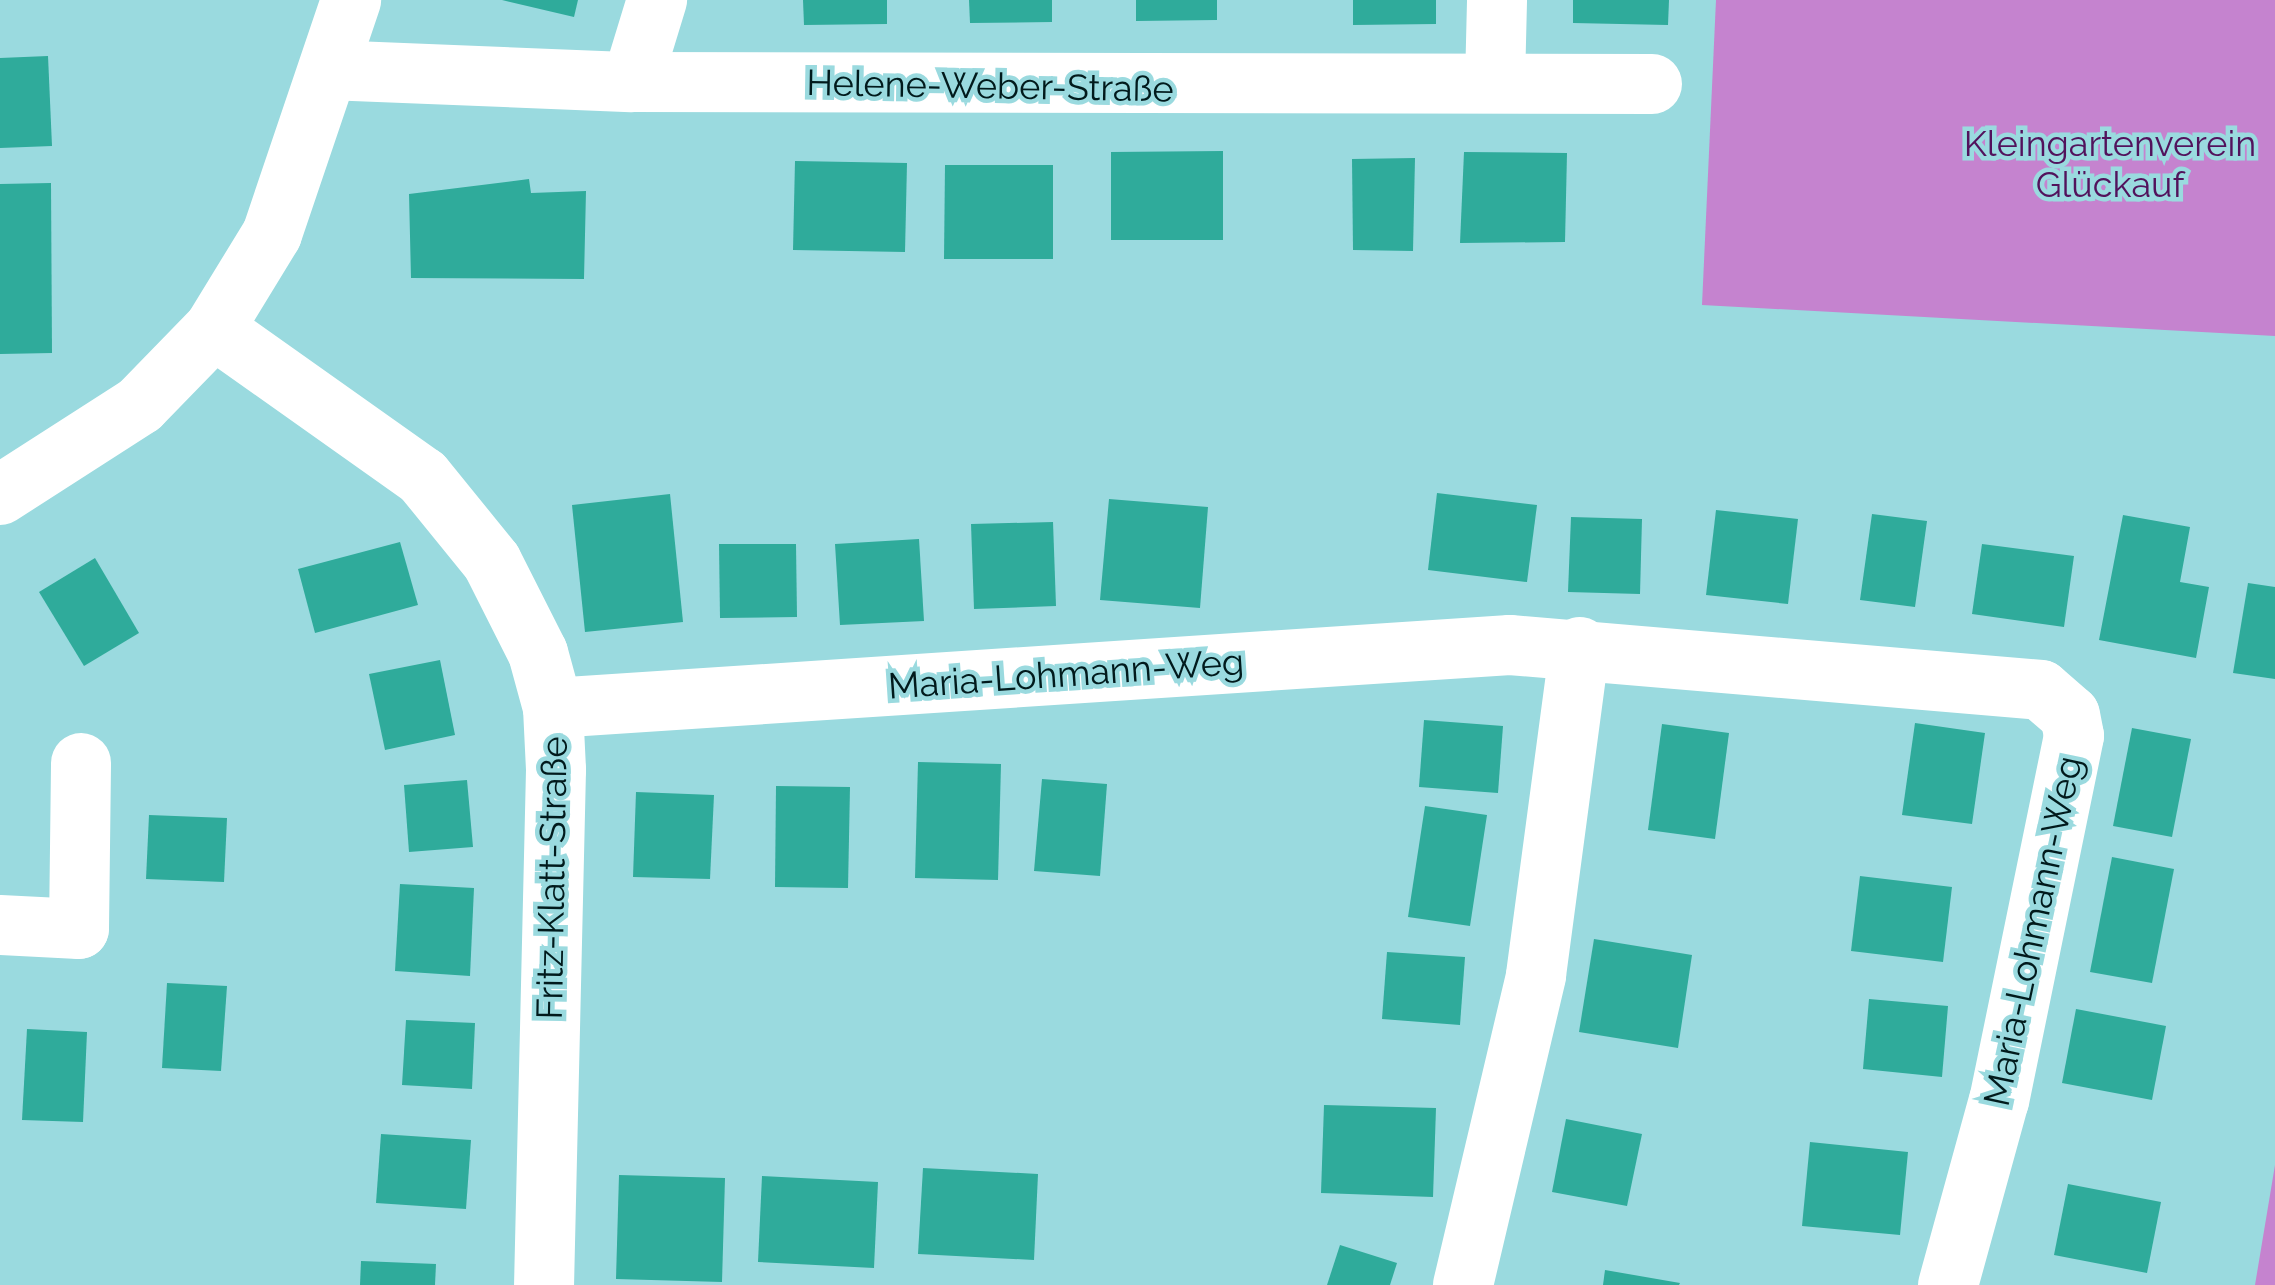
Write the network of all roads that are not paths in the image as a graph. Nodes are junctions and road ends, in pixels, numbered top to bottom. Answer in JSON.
{"nodes":[{"id":1,"x":351,"y":0,"type":"edge"},
{"id":2,"x":657,"y":0,"type":"edge"},
{"id":3,"x":1497,"y":0,"type":"edge"},
{"id":4,"x":328,"y":70,"type":"junction"},
{"id":5,"x":632,"y":82,"type":"junction"},
{"id":6,"x":1495,"y":83,"type":"junction"},
{"id":7,"x":1652,"y":84,"type":"dead end"},
{"id":8,"x":214,"y":329,"type":"junction"},
{"id":9,"x":0,"y":495,"type":"edge"},
{"id":10,"x":1580,"y":647,"type":"junction"},
{"id":11,"x":553,"y":708,"type":"junction"},
{"id":12,"x":81,"y":763,"type":"dead end"},
{"id":13,"x":0,"y":925,"type":"edge"},
{"id":14,"x":544,"y":1285,"type":"edge"},
{"id":15,"x":1462,"y":1285,"type":"edge"},
{"id":16,"x":1948,"y":1285,"type":"edge"}],
"edges":[{"from":1,"to":4,"type":"street"},
{"from":2,"to":5,"type":"street"},
{"from":3,"to":6,"type":"street"},
{"from":4,"to":5,"type":"street","name":"Helene-Weber-Straße"},
{"from":4,"to":8,"type":"street"},
{"from":5,"to":6,"type":"street","name":"Helene-Weber-Straße"},
{"from":6,"to":7,"type":"street","name":"Helene-Weber-Straße"},
{"from":8,"to":9,"type":"street"},
{"from":8,"to":11,"type":"street","name":"Fritz-Klatt-Straße"},
{"from":10,"to":11,"type":"street","name":"Maria-Lohmann-Weg"},
{"from":10,"to":15,"type":"street"},
{"from":10,"to":16,"type":"street","name":"Maria-Lohmann-Weg"},
{"from":11,"to":14,"type":"street","name":"Fritz-Klatt-Straße"},
{"from":12,"to":13,"type":"street"}]}
